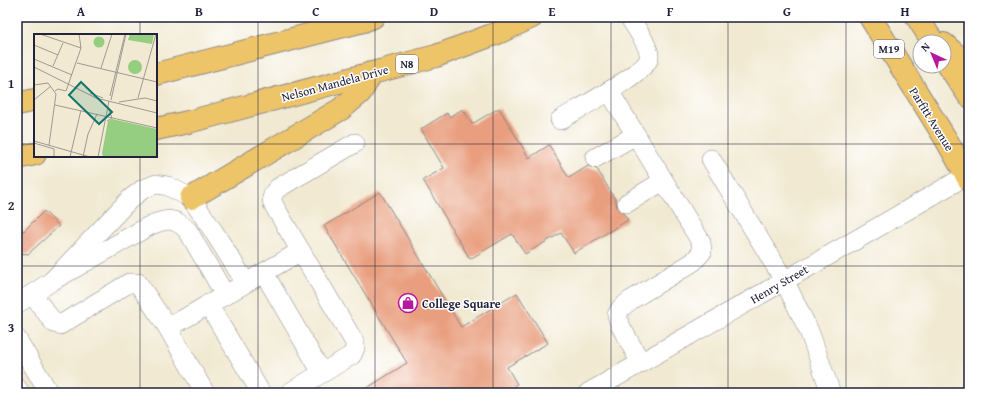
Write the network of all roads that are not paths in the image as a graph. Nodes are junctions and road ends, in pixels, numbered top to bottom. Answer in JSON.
{"nodes":[{"id":1,"x":373,"y":17,"type":"edge"},
{"id":2,"x":532,"y":17,"type":"edge"},
{"id":3,"x":629,"y":17,"type":"edge"},
{"id":4,"x":870,"y":17,"type":"edge"},
{"id":5,"x":952,"y":51,"type":"edge"},
{"id":6,"x":969,"y":66,"type":"edge"},
{"id":7,"x":952,"y":71,"type":"edge"},
{"id":8,"x":372,"y":73,"type":"junction"},
{"id":9,"x":157,"y":74,"type":"edge"},
{"id":10,"x":609,"y":91,"type":"junction"},
{"id":11,"x":969,"y":96,"type":"edge"},
{"id":12,"x":34,"y":100,"type":"edge"},
{"id":13,"x":17,"y":104,"type":"edge"},
{"id":14,"x":560,"y":120,"type":"dead end"},
{"id":15,"x":157,"y":129,"type":"edge"},
{"id":16,"x":636,"y":134,"type":"junction"},
{"id":17,"x":355,"y":142,"type":"dead end"},
{"id":18,"x":34,"y":154,"type":"edge"},
{"id":19,"x":17,"y":158,"type":"edge"},
{"id":20,"x":595,"y":158,"type":"dead end"},
{"id":21,"x":711,"y":158,"type":"dead end"},
{"id":22,"x":968,"y":176,"type":"edge"},
{"id":23,"x":663,"y":181,"type":"junction"},
{"id":24,"x":191,"y":198,"type":"junction"},
{"id":25,"x":627,"y":202,"type":"dead end"},
{"id":26,"x":174,"y":220,"type":"junction"},
{"id":27,"x":301,"y":251,"type":"junction"},
{"id":28,"x":264,"y":273,"type":"junction"},
{"id":29,"x":784,"y":280,"type":"junction"},
{"id":30,"x":52,"y":281,"type":"junction"},
{"id":31,"x":246,"y":283,"type":"junction"},
{"id":32,"x":225,"y":295,"type":"junction"},
{"id":33,"x":25,"y":299,"type":"edge"},
{"id":34,"x":208,"y":304,"type":"junction"},
{"id":35,"x":168,"y":328,"type":"junction"},
{"id":36,"x":17,"y":339,"type":"edge"},
{"id":37,"x":641,"y":363,"type":"junction"},
{"id":38,"x":322,"y":373,"type":"junction"},
{"id":39,"x":17,"y":388,"type":"edge"},
{"id":40,"x":20,"y":393,"type":"edge"},
{"id":41,"x":49,"y":393,"type":"edge"},
{"id":42,"x":205,"y":393,"type":"edge"},
{"id":43,"x":261,"y":393,"type":"edge"},
{"id":44,"x":289,"y":393,"type":"edge"},
{"id":45,"x":588,"y":393,"type":"edge"},
{"id":46,"x":831,"y":393,"type":"edge"}],
"edges":[{"from":1,"to":9,"type":"highway"},
{"from":2,"to":8,"type":"highway","name":"Nelson Mandela Drive","number":"N8"},
{"from":3,"to":10,"type":"street"},
{"from":4,"to":22,"type":"highway","name":"Parfitt Avenue","number":"M19"},
{"from":5,"to":6,"type":"highway"},
{"from":7,"to":11,"type":"highway"},
{"from":8,"to":15,"type":"highway","name":"Nelson Mandela Drive","number":"N8"},
{"from":8,"to":24,"type":"highway"},
{"from":10,"to":14,"type":"street"},
{"from":10,"to":16,"type":"street"},
{"from":12,"to":13,"type":"highway"},
{"from":16,"to":20,"type":"street"},
{"from":16,"to":23,"type":"street"},
{"from":17,"to":27,"type":"street"},
{"from":18,"to":19,"type":"highway"},
{"from":21,"to":29,"type":"street"},
{"from":22,"to":29,"type":"street","name":"Henry Street"},
{"from":23,"to":25,"type":"street"},
{"from":23,"to":37,"type":"street"},
{"from":24,"to":26,"type":"street"},
{"from":24,"to":30,"type":"street"},
{"from":24,"to":31,"type":"street"},
{"from":26,"to":30,"type":"street"},
{"from":26,"to":32,"type":"street"},
{"from":27,"to":28,"type":"street"},
{"from":27,"to":38,"type":"street"},
{"from":28,"to":31,"type":"street"},
{"from":28,"to":38,"type":"street"},
{"from":29,"to":37,"type":"street","name":"Henry Street"},
{"from":29,"to":46,"type":"street"},
{"from":30,"to":33,"type":"street"},
{"from":31,"to":32,"type":"street"},
{"from":32,"to":34,"type":"street"},
{"from":33,"to":35,"type":"street"},
{"from":34,"to":35,"type":"street"},
{"from":34,"to":43,"type":"street"},
{"from":35,"to":42,"type":"street"},
{"from":36,"to":41,"type":"street"},
{"from":37,"to":45,"type":"street","name":"Henry Street"},
{"from":38,"to":44,"type":"street"},
{"from":39,"to":40,"type":"street"}]}
